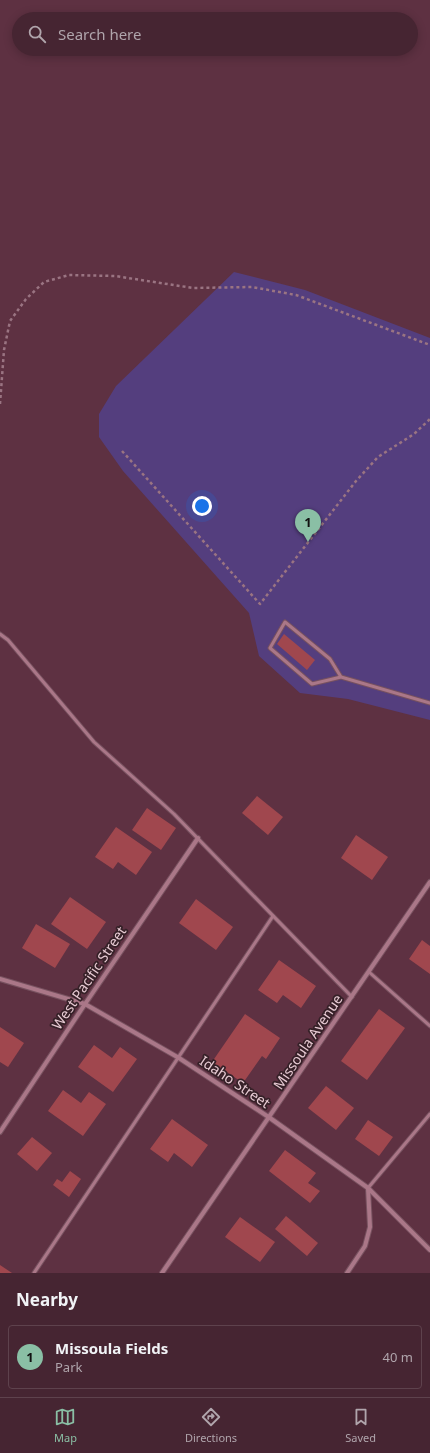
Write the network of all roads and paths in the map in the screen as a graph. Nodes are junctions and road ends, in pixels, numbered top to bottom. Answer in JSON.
{"nodes":[{"id":1,"x":430,"y":345,"type":"edge"},
{"id":2,"x":0,"y":404,"type":"edge"},
{"id":3,"x":430,"y":419,"type":"edge"},
{"id":4,"x":122,"y":451,"type":"dead end"},
{"id":5,"x":0,"y":634,"type":"edge"},
{"id":6,"x":341,"y":677,"type":"junction"},
{"id":7,"x":430,"y":703,"type":"edge"},
{"id":8,"x":198,"y":838,"type":"junction"},
{"id":9,"x":430,"y":882,"type":"edge"},
{"id":10,"x":272,"y":916,"type":"junction"},
{"id":11,"x":369,"y":972,"type":"junction"},
{"id":12,"x":0,"y":979,"type":"edge"},
{"id":13,"x":352,"y":997,"type":"junction"},
{"id":14,"x":85,"y":1004,"type":"junction"},
{"id":15,"x":430,"y":1026,"type":"edge"},
{"id":16,"x":179,"y":1058,"type":"junction"},
{"id":17,"x":430,"y":1114,"type":"edge"},
{"id":18,"x":270,"y":1118,"type":"junction"},
{"id":19,"x":0,"y":1131,"type":"edge"},
{"id":20,"x":368,"y":1188,"type":"junction"},
{"id":21,"x":430,"y":1250,"type":"edge"},
{"id":22,"x":34,"y":1273,"type":"edge"},
{"id":23,"x":162,"y":1273,"type":"edge"},
{"id":24,"x":347,"y":1273,"type":"edge"}],
"edges":[{"from":1,"to":2,"type":"path"},
{"from":3,"to":4,"type":"path"},
{"from":5,"to":8,"type":"lane"},
{"from":6,"to":6,"type":"lane"},
{"from":6,"to":7,"type":"lane"},
{"from":8,"to":10,"type":"lane"},
{"from":8,"to":14,"type":"street","name":"West Pacific Street"},
{"from":9,"to":11,"type":"street","name":"Missoula Avenue"},
{"from":10,"to":13,"type":"lane"},
{"from":10,"to":16,"type":"lane"},
{"from":11,"to":13,"type":"street","name":"Missoula Avenue"},
{"from":11,"to":15,"type":"lane"},
{"from":12,"to":14,"type":"street","name":"Idaho Street"},
{"from":13,"to":18,"type":"street","name":"Missoula Avenue"},
{"from":14,"to":16,"type":"street","name":"Idaho Street"},
{"from":14,"to":19,"type":"street","name":"West Pacific Street"},
{"from":16,"to":18,"type":"street","name":"Idaho Street"},
{"from":16,"to":22,"type":"lane"},
{"from":17,"to":20,"type":"lane"},
{"from":18,"to":20,"type":"street","name":"Idaho Street"},
{"from":18,"to":23,"type":"street","name":"Missoula Avenue"},
{"from":20,"to":21,"type":"street","name":"Idaho Street"},
{"from":20,"to":24,"type":"street"}]}
